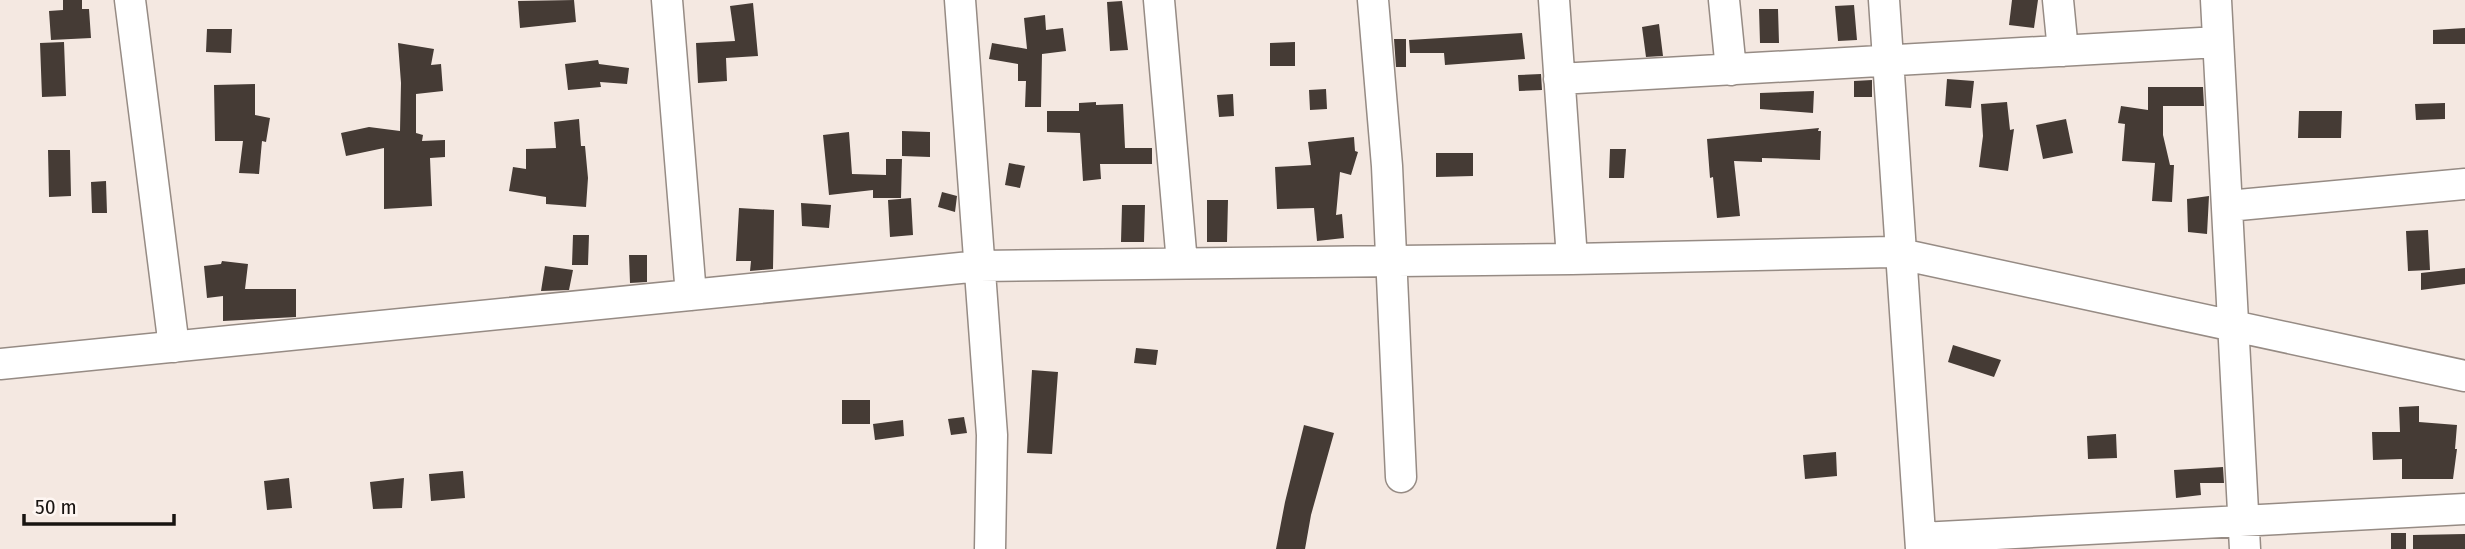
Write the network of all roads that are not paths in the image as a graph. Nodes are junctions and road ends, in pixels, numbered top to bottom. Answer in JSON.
{"nodes":[{"id":1,"x":130,"y":0,"type":"edge"},
{"id":2,"x":667,"y":0,"type":"edge"},
{"id":3,"x":960,"y":0,"type":"edge"},
{"id":4,"x":1160,"y":0,"type":"edge"},
{"id":5,"x":1374,"y":0,"type":"edge"},
{"id":6,"x":1554,"y":0,"type":"edge"},
{"id":7,"x":1724,"y":0,"type":"edge"},
{"id":8,"x":1884,"y":0,"type":"edge"},
{"id":9,"x":2058,"y":0,"type":"edge"},
{"id":10,"x":2216,"y":0,"type":"edge"},
{"id":11,"x":2218,"y":41,"type":"junction"},
{"id":12,"x":2063,"y":51,"type":"junction"},
{"id":13,"x":1888,"y":61,"type":"junction"},
{"id":14,"x":1731,"y":70,"type":"junction"},
{"id":15,"x":1559,"y":79,"type":"junction"},
{"id":16,"x":2465,"y":184,"type":"edge"},
{"id":17,"x":2228,"y":206,"type":"junction"},
{"id":18,"x":1901,"y":254,"type":"junction"},
{"id":19,"x":1572,"y":259,"type":"junction"},
{"id":20,"x":1392,"y":260,"type":"junction"},
{"id":21,"x":1182,"y":263,"type":"junction"},
{"id":22,"x":980,"y":266,"type":"junction"},
{"id":23,"x":691,"y":295,"type":"junction"},
{"id":24,"x":2234,"y":326,"type":"junction"},
{"id":25,"x":174,"y":347,"type":"junction"},
{"id":26,"x":0,"y":364,"type":"edge"},
{"id":27,"x":2465,"y":376,"type":"edge"},
{"id":28,"x":1401,"y":477,"type":"dead end"},
{"id":29,"x":2465,"y":509,"type":"edge"},
{"id":30,"x":2244,"y":535,"type":"edge"},
{"id":31,"x":1921,"y":543,"type":"edge"},
{"id":32,"x":990,"y":549,"type":"edge"}],
"edges":[{"from":1,"to":25,"type":"street"},
{"from":2,"to":23,"type":"street"},
{"from":3,"to":22,"type":"street"},
{"from":4,"to":21,"type":"street"},
{"from":5,"to":20,"type":"street"},
{"from":6,"to":15,"type":"street"},
{"from":7,"to":14,"type":"street"},
{"from":8,"to":13,"type":"street"},
{"from":9,"to":12,"type":"street"},
{"from":10,"to":11,"type":"street"},
{"from":11,"to":12,"type":"street"},
{"from":11,"to":17,"type":"street"},
{"from":12,"to":13,"type":"street"},
{"from":13,"to":14,"type":"street"},
{"from":13,"to":18,"type":"street"},
{"from":14,"to":15,"type":"street"},
{"from":15,"to":19,"type":"street"},
{"from":16,"to":17,"type":"street"},
{"from":17,"to":24,"type":"street"},
{"from":18,"to":19,"type":"street"},
{"from":18,"to":24,"type":"street"},
{"from":18,"to":31,"type":"street"},
{"from":19,"to":20,"type":"street"},
{"from":20,"to":21,"type":"street"},
{"from":20,"to":28,"type":"street"},
{"from":21,"to":22,"type":"street"},
{"from":22,"to":23,"type":"street"},
{"from":22,"to":32,"type":"street"},
{"from":23,"to":25,"type":"street"},
{"from":24,"to":27,"type":"street"},
{"from":24,"to":30,"type":"street"},
{"from":25,"to":26,"type":"street"},
{"from":29,"to":30,"type":"street"},
{"from":30,"to":31,"type":"street"}]}
